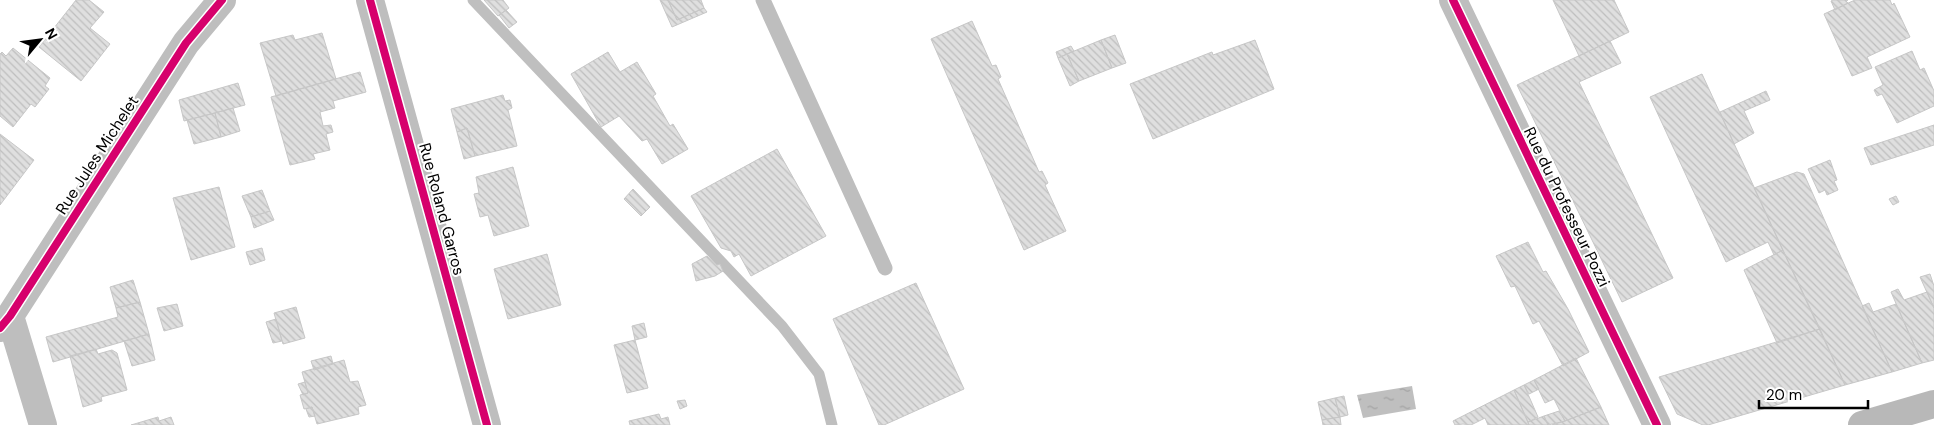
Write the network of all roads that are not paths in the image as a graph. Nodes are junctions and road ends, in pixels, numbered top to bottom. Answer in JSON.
{"nodes":[{"id":1,"x":222,"y":0,"type":"edge"},
{"id":2,"x":370,"y":0,"type":"edge"},
{"id":3,"x":763,"y":0,"type":"edge"},
{"id":4,"x":1453,"y":0,"type":"edge"},
{"id":5,"x":885,"y":268,"type":"dead end"},
{"id":6,"x":5,"y":322,"type":"edge"},
{"id":7,"x":1934,"y":404,"type":"edge"},
{"id":8,"x":43,"y":425,"type":"edge"},
{"id":9,"x":487,"y":425,"type":"edge"},
{"id":10,"x":1657,"y":425,"type":"edge"},
{"id":11,"x":1862,"y":425,"type":"edge"}],
"edges":[{"from":1,"to":6,"type":"street","name":"Rue Jules Michelet"},
{"from":2,"to":9,"type":"street","name":"Rue Roland Garros"},
{"from":3,"to":5,"type":"lane"},
{"from":4,"to":10,"type":"street","name":"Rue du Professeur Pozzi"},
{"from":6,"to":8,"type":"street"},
{"from":7,"to":11,"type":"main road"}]}
